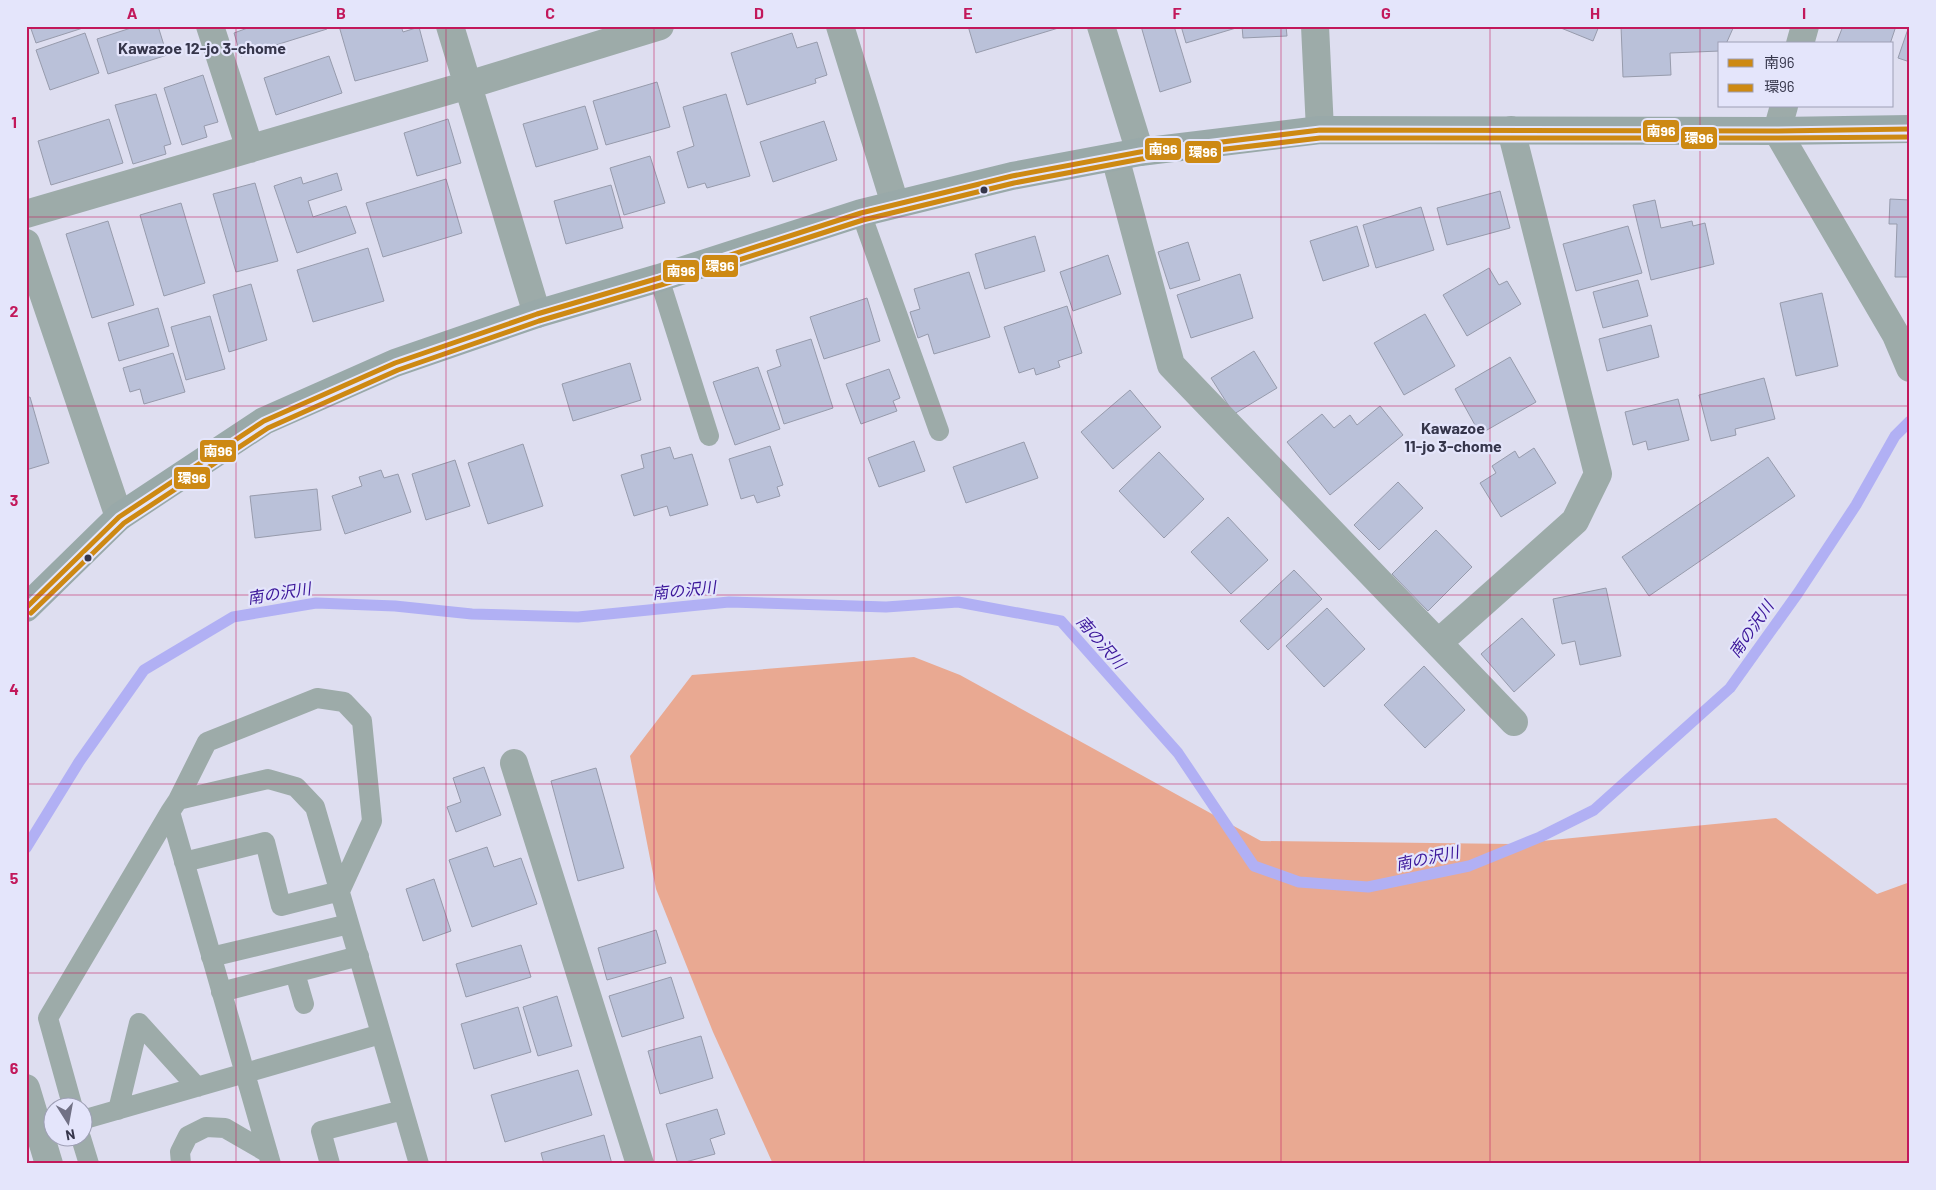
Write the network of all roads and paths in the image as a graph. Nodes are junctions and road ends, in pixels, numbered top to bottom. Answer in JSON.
{"nodes":[{"id":1,"x":210,"y":26,"type":"edge"},
{"id":2,"x":450,"y":26,"type":"edge"},
{"id":3,"x":660,"y":26,"type":"edge"},
{"id":4,"x":840,"y":26,"type":"edge"},
{"id":5,"x":1101,"y":26,"type":"edge"},
{"id":6,"x":1315,"y":26,"type":"edge"},
{"id":7,"x":1805,"y":26,"type":"edge"},
{"id":8,"x":1801,"y":42,"type":"edge"},
{"id":9,"x":468,"y":85,"type":"junction"},
{"id":10,"x":1781,"y":119,"type":"edge"},
{"id":11,"x":1910,"y":129,"type":"edge"},
{"id":12,"x":1320,"y":130,"type":"junction"},
{"id":13,"x":1510,"y":130,"type":"junction"},
{"id":14,"x":250,"y":149,"type":"junction"},
{"id":15,"x":1127,"y":155,"type":"junction"},
{"id":16,"x":895,"y":204,"type":"junction"},
{"id":17,"x":861,"y":213,"type":"junction"},
{"id":18,"x":26,"y":214,"type":"edge"},
{"id":19,"x":26,"y":243,"type":"edge"},
{"id":20,"x":660,"y":278,"type":"junction"},
{"id":21,"x":538,"y":314,"type":"junction"},
{"id":22,"x":1910,"y":368,"type":"edge"},
{"id":23,"x":939,"y":431,"type":"dead end"},
{"id":24,"x":709,"y":436,"type":"dead end"},
{"id":25,"x":119,"y":517,"type":"junction"},
{"id":26,"x":26,"y":608,"type":"edge"},
{"id":27,"x":1438,"y":643,"type":"junction"},
{"id":28,"x":1514,"y":722,"type":"dead end"},
{"id":29,"x":514,"y":763,"type":"dead end"},
{"id":30,"x":174,"y":806,"type":"junction"},
{"id":31,"x":184,"y":862,"type":"junction"},
{"id":32,"x":340,"y":891,"type":"junction"},
{"id":33,"x":349,"y":924,"type":"junction"},
{"id":34,"x":359,"y":956,"type":"junction"},
{"id":35,"x":211,"y":957,"type":"junction"},
{"id":36,"x":295,"y":973,"type":"junction"},
{"id":37,"x":221,"y":992,"type":"junction"},
{"id":38,"x":304,"y":1004,"type":"dead end"},
{"id":39,"x":381,"y":1034,"type":"junction"},
{"id":40,"x":245,"y":1074,"type":"junction"},
{"id":41,"x":196,"y":1087,"type":"junction"},
{"id":42,"x":26,"y":1088,"type":"edge"},
{"id":43,"x":70,"y":1098,"type":"edge"},
{"id":44,"x":118,"y":1110,"type":"junction"},
{"id":45,"x":403,"y":1110,"type":"junction"},
{"id":46,"x":92,"y":1117,"type":"edge"},
{"id":47,"x":84,"y":1148,"type":"edge"},
{"id":48,"x":269,"y":1158,"type":"edge"},
{"id":49,"x":49,"y":1164,"type":"edge"},
{"id":50,"x":89,"y":1164,"type":"edge"},
{"id":51,"x":181,"y":1164,"type":"edge"},
{"id":52,"x":330,"y":1164,"type":"edge"},
{"id":53,"x":419,"y":1164,"type":"edge"},
{"id":54,"x":640,"y":1164,"type":"edge"}],
"edges":[{"from":1,"to":14,"type":"street"},
{"from":2,"to":9,"type":"street"},
{"from":3,"to":9,"type":"street"},
{"from":4,"to":16,"type":"street"},
{"from":5,"to":15,"type":"street"},
{"from":6,"to":12,"type":"street"},
{"from":7,"to":8,"type":"street"},
{"from":9,"to":14,"type":"street"},
{"from":9,"to":21,"type":"street"},
{"from":10,"to":11,"type":"street"},
{"from":10,"to":13,"type":"street"},
{"from":10,"to":22,"type":"street"},
{"from":12,"to":13,"type":"street"},
{"from":12,"to":15,"type":"street"},
{"from":13,"to":27,"type":"street"},
{"from":14,"to":18,"type":"street"},
{"from":15,"to":16,"type":"street"},
{"from":15,"to":27,"type":"street"},
{"from":16,"to":17,"type":"street"},
{"from":17,"to":20,"type":"street"},
{"from":17,"to":23,"type":"lane"},
{"from":19,"to":25,"type":"street"},
{"from":20,"to":21,"type":"street"},
{"from":20,"to":24,"type":"lane"},
{"from":21,"to":25,"type":"street"},
{"from":25,"to":26,"type":"street"},
{"from":27,"to":28,"type":"street"},
{"from":29,"to":54,"type":"street"},
{"from":30,"to":31,"type":"lane"},
{"from":30,"to":32,"type":"lane"},
{"from":30,"to":32,"type":"lane"},
{"from":30,"to":43,"type":"lane"},
{"from":31,"to":32,"type":"lane"},
{"from":31,"to":35,"type":"lane"},
{"from":32,"to":33,"type":"lane"},
{"from":33,"to":34,"type":"lane"},
{"from":33,"to":35,"type":"lane"},
{"from":34,"to":36,"type":"lane"},
{"from":34,"to":39,"type":"lane"},
{"from":35,"to":37,"type":"lane"},
{"from":36,"to":37,"type":"lane"},
{"from":36,"to":38,"type":"lane"},
{"from":37,"to":40,"type":"lane"},
{"from":39,"to":40,"type":"lane"},
{"from":39,"to":45,"type":"lane"},
{"from":40,"to":41,"type":"lane"},
{"from":40,"to":48,"type":"lane"},
{"from":41,"to":44,"type":"lane"},
{"from":41,"to":44,"type":"lane"},
{"from":42,"to":49,"type":"street"},
{"from":44,"to":46,"type":"lane"},
{"from":45,"to":52,"type":"lane"},
{"from":45,"to":53,"type":"lane"},
{"from":47,"to":50,"type":"lane"},
{"from":48,"to":51,"type":"lane"}]}
